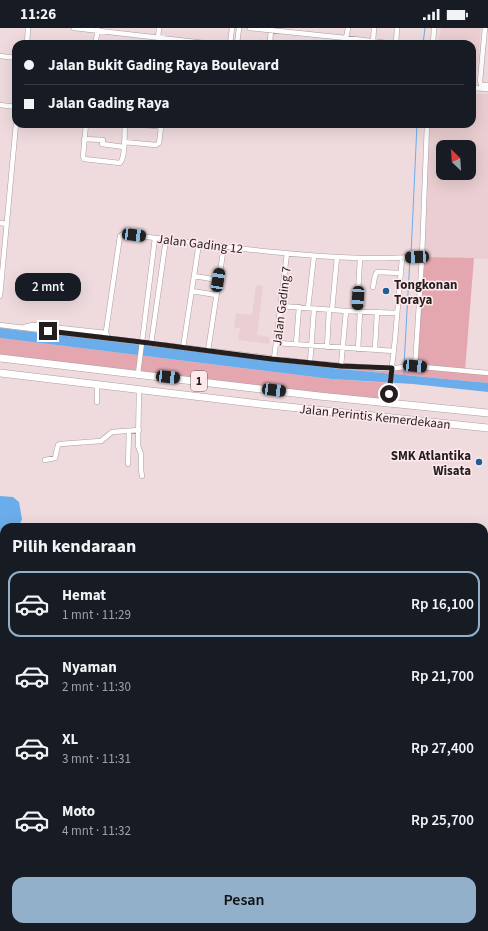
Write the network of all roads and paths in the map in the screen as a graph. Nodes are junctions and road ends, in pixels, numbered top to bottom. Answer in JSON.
{"nodes":[{"id":1,"x":28,"y":28,"type":"edge"},
{"id":2,"x":74,"y":28,"type":"edge"},
{"id":3,"x":159,"y":28,"type":"edge"},
{"id":4,"x":232,"y":28,"type":"edge"},
{"id":5,"x":239,"y":28,"type":"edge"},
{"id":6,"x":250,"y":28,"type":"edge"},
{"id":7,"x":348,"y":28,"type":"edge"},
{"id":8,"x":374,"y":28,"type":"edge"},
{"id":9,"x":397,"y":28,"type":"edge"},
{"id":10,"x":434,"y":28,"type":"edge"},
{"id":11,"x":271,"y":29,"type":"edge"},
{"id":12,"x":98,"y":30,"type":"edge"},
{"id":13,"x":486,"y":31,"type":"edge"},
{"id":14,"x":158,"y":38,"type":"junction"},
{"id":15,"x":346,"y":38,"type":"junction"},
{"id":16,"x":26,"y":40,"type":"edge"},
{"id":17,"x":96,"y":40,"type":"edge"},
{"id":18,"x":176,"y":40,"type":"edge"},
{"id":19,"x":230,"y":40,"type":"edge"},
{"id":20,"x":238,"y":40,"type":"edge"},
{"id":21,"x":270,"y":40,"type":"edge"},
{"id":22,"x":364,"y":40,"type":"edge"},
{"id":23,"x":373,"y":40,"type":"edge"},
{"id":24,"x":396,"y":40,"type":"edge"},
{"id":25,"x":433,"y":40,"type":"edge"},
{"id":26,"x":485,"y":49,"type":"edge"},
{"id":27,"x":0,"y":56,"type":"edge"},
{"id":28,"x":12,"y":58,"type":"edge"},
{"id":29,"x":488,"y":85,"type":"edge"},
{"id":30,"x":476,"y":88,"type":"edge"},
{"id":31,"x":488,"y":89,"type":"edge"},
{"id":32,"x":0,"y":105,"type":"edge"},
{"id":33,"x":12,"y":106,"type":"edge"},
{"id":34,"x":16,"y":128,"type":"edge"},
{"id":35,"x":85,"y":128,"type":"edge"},
{"id":36,"x":125,"y":128,"type":"edge"},
{"id":37,"x":160,"y":128,"type":"edge"},
{"id":38,"x":427,"y":128,"type":"edge"},
{"id":39,"x":84,"y":139,"type":"junction"},
{"id":40,"x":124,"y":144,"type":"junction"},
{"id":41,"x":0,"y":223,"type":"edge"},
{"id":42,"x":7,"y":224,"type":"junction"},
{"id":43,"x":155,"y":238,"type":"junction"},
{"id":44,"x":166,"y":239,"type":"junction"},
{"id":45,"x":198,"y":243,"type":"junction"},
{"id":46,"x":3,"y":245,"type":"edge"},
{"id":47,"x":224,"y":246,"type":"junction"},
{"id":48,"x":287,"y":253,"type":"junction"},
{"id":49,"x":314,"y":256,"type":"junction"},
{"id":50,"x":337,"y":257,"type":"junction"},
{"id":51,"x":419,"y":257,"type":"junction"},
{"id":52,"x":360,"y":258,"type":"junction"},
{"id":53,"x":404,"y":258,"type":"junction"},
{"id":54,"x":1,"y":271,"type":"edge"},
{"id":55,"x":400,"y":274,"type":"junction"},
{"id":56,"x":194,"y":276,"type":"junction"},
{"id":57,"x":218,"y":280,"type":"junction"},
{"id":58,"x":373,"y":287,"type":"dead end"},
{"id":59,"x":192,"y":291,"type":"junction"},
{"id":60,"x":216,"y":295,"type":"junction"},
{"id":61,"x":0,"y":296,"type":"edge"},
{"id":62,"x":281,"y":306,"type":"junction"},
{"id":63,"x":299,"y":307,"type":"junction"},
{"id":64,"x":308,"y":308,"type":"junction"},
{"id":65,"x":314,"y":308,"type":"junction"},
{"id":66,"x":331,"y":310,"type":"junction"},
{"id":67,"x":346,"y":311,"type":"junction"},
{"id":68,"x":359,"y":312,"type":"junction"},
{"id":69,"x":377,"y":312,"type":"junction"},
{"id":70,"x":398,"y":313,"type":"junction"},
{"id":71,"x":0,"y":325,"type":"edge"},
{"id":72,"x":107,"y":336,"type":"junction"},
{"id":73,"x":141,"y":342,"type":"junction"},
{"id":74,"x":277,"y":343,"type":"junction"},
{"id":75,"x":152,"y":344,"type":"junction"},
{"id":76,"x":296,"y":344,"type":"junction"},
{"id":77,"x":311,"y":346,"type":"junction"},
{"id":78,"x":327,"y":347,"type":"junction"},
{"id":79,"x":183,"y":348,"type":"junction"},
{"id":80,"x":342,"y":348,"type":"junction"},
{"id":81,"x":358,"y":349,"type":"junction"},
{"id":82,"x":375,"y":350,"type":"junction"},
{"id":83,"x":208,"y":351,"type":"junction"},
{"id":84,"x":394,"y":351,"type":"junction"},
{"id":85,"x":0,"y":358,"type":"edge"},
{"id":86,"x":274,"y":359,"type":"junction"},
{"id":87,"x":310,"y":363,"type":"junction"},
{"id":88,"x":341,"y":366,"type":"junction"},
{"id":89,"x":413,"y":366,"type":"junction"},
{"id":90,"x":394,"y":368,"type":"junction"},
{"id":91,"x":0,"y":373,"type":"edge"},
{"id":92,"x":488,"y":373,"type":"edge"},
{"id":93,"x":138,"y":374,"type":"junction"},
{"id":94,"x":97,"y":384,"type":"junction"},
{"id":95,"x":139,"y":389,"type":"junction"},
{"id":96,"x":96,"y":402,"type":"dead end"},
{"id":97,"x":388,"y":402,"type":"junction"},
{"id":98,"x":488,"y":413,"type":"edge"},
{"id":99,"x":488,"y":428,"type":"edge"},
{"id":100,"x":139,"y":430,"type":"junction"},
{"id":101,"x":129,"y":431,"type":"junction"},
{"id":102,"x":45,"y":460,"type":"dead end"},
{"id":103,"x":128,"y":464,"type":"dead end"},
{"id":104,"x":142,"y":476,"type":"dead end"},
{"id":105,"x":488,"y":720,"type":"edge"},
{"id":106,"x":488,"y":729,"type":"edge"},
{"id":107,"x":488,"y":892,"type":"edge"},
{"id":108,"x":488,"y":896,"type":"edge"}],
"edges":[{"from":1,"to":16,"type":"street"},
{"from":2,"to":12,"type":"street"},
{"from":3,"to":14,"type":"street"},
{"from":4,"to":19,"type":"street"},
{"from":5,"to":20,"type":"street"},
{"from":6,"to":11,"type":"street"},
{"from":7,"to":15,"type":"street"},
{"from":8,"to":23,"type":"street"},
{"from":9,"to":24,"type":"street"},
{"from":10,"to":25,"type":"street"},
{"from":11,"to":15,"type":"street"},
{"from":11,"to":21,"type":"street"},
{"from":12,"to":14,"type":"street"},
{"from":12,"to":17,"type":"street"},
{"from":13,"to":26,"type":"street"},
{"from":14,"to":18,"type":"street"},
{"from":15,"to":22,"type":"street"},
{"from":26,"to":29,"type":"street"},
{"from":27,"to":28,"type":"street"},
{"from":30,"to":31,"type":"street"},
{"from":32,"to":33,"type":"street"},
{"from":34,"to":42,"type":"street"},
{"from":35,"to":39,"type":"street"},
{"from":36,"to":40,"type":"street"},
{"from":37,"to":40,"type":"street"},
{"from":38,"to":51,"type":"street"},
{"from":39,"to":40,"type":"street"},
{"from":39,"to":40,"type":"street"},
{"from":41,"to":42,"type":"street"},
{"from":42,"to":46,"type":"street"},
{"from":43,"to":44,"type":"street","name":"Jalan Gading 12"},
{"from":43,"to":72,"type":"street","name":"Jalan Gading 12"},
{"from":43,"to":73,"type":"street"},
{"from":44,"to":45,"type":"street","name":"Jalan Gading 12"},
{"from":44,"to":75,"type":"street"},
{"from":45,"to":47,"type":"street","name":"Jalan Gading 12"},
{"from":45,"to":56,"type":"street"},
{"from":46,"to":54,"type":"street"},
{"from":47,"to":48,"type":"street","name":"Jalan Gading 12"},
{"from":47,"to":57,"type":"street"},
{"from":48,"to":49,"type":"street","name":"Jalan Gading 12"},
{"from":48,"to":62,"type":"street","name":"Jalan Gading 7"},
{"from":49,"to":50,"type":"street","name":"Jalan Gading 12"},
{"from":49,"to":64,"type":"street"},
{"from":50,"to":52,"type":"street","name":"Jalan Gading 12"},
{"from":50,"to":66,"type":"street"},
{"from":51,"to":53,"type":"street","name":"Jalan Gading 12"},
{"from":51,"to":89,"type":"street"},
{"from":52,"to":53,"type":"street","name":"Jalan Gading 12"},
{"from":52,"to":68,"type":"street"},
{"from":53,"to":55,"type":"street"},
{"from":54,"to":61,"type":"street"},
{"from":55,"to":58,"type":"street"},
{"from":55,"to":70,"type":"street"},
{"from":56,"to":57,"type":"street"},
{"from":56,"to":59,"type":"street"},
{"from":57,"to":60,"type":"street"},
{"from":59,"to":60,"type":"street"},
{"from":59,"to":79,"type":"street"},
{"from":60,"to":83,"type":"street"},
{"from":62,"to":63,"type":"street"},
{"from":62,"to":74,"type":"street","name":"Jalan Gading 7"},
{"from":63,"to":64,"type":"street"},
{"from":63,"to":76,"type":"street"},
{"from":64,"to":65,"type":"street"},
{"from":65,"to":66,"type":"street"},
{"from":65,"to":77,"type":"street"},
{"from":66,"to":67,"type":"street"},
{"from":66,"to":78,"type":"street"},
{"from":67,"to":68,"type":"street"},
{"from":67,"to":80,"type":"street"},
{"from":68,"to":69,"type":"street"},
{"from":68,"to":81,"type":"street"},
{"from":69,"to":70,"type":"street"},
{"from":69,"to":82,"type":"street"},
{"from":70,"to":84,"type":"street"},
{"from":71,"to":72,"type":"street"},
{"from":72,"to":73,"type":"street"},
{"from":73,"to":75,"type":"street"},
{"from":73,"to":93,"type":"street"},
{"from":74,"to":76,"type":"street"},
{"from":74,"to":86,"type":"street","name":"Jalan Gading 7"},
{"from":75,"to":79,"type":"street"},
{"from":76,"to":77,"type":"street"},
{"from":77,"to":78,"type":"street"},
{"from":77,"to":87,"type":"street"},
{"from":78,"to":80,"type":"street"},
{"from":79,"to":83,"type":"street"},
{"from":80,"to":81,"type":"street"},
{"from":80,"to":88,"type":"street"},
{"from":81,"to":82,"type":"street"},
{"from":82,"to":84,"type":"street"},
{"from":83,"to":86,"type":"street"},
{"from":84,"to":90,"type":"street"},
{"from":85,"to":93,"type":"highway","name":"Jalan Perintis Kemerdekaan","number":"1"},
{"from":86,"to":87,"type":"street"},
{"from":87,"to":88,"type":"street"},
{"from":88,"to":90,"type":"street"},
{"from":89,"to":90,"type":"street"},
{"from":89,"to":92,"type":"street"},
{"from":90,"to":97,"type":"street"},
{"from":91,"to":94,"type":"highway","name":"Jalan Perintis Kemerdekaan","number":"1"},
{"from":93,"to":97,"type":"highway","name":"Jalan Perintis Kemerdekaan","number":"1"},
{"from":94,"to":95,"type":"highway","name":"Jalan Perintis Kemerdekaan","number":"1"},
{"from":94,"to":96,"type":"street"},
{"from":95,"to":99,"type":"highway","name":"Jalan Perintis Kemerdekaan","number":"1"},
{"from":95,"to":100,"type":"street"},
{"from":97,"to":98,"type":"highway","name":"Jalan Perintis Kemerdekaan","number":"1"},
{"from":100,"to":101,"type":"street"},
{"from":100,"to":104,"type":"street"},
{"from":101,"to":102,"type":"street"},
{"from":101,"to":103,"type":"street"},
{"from":105,"to":106,"type":"street"},
{"from":107,"to":108,"type":"street"}]}
